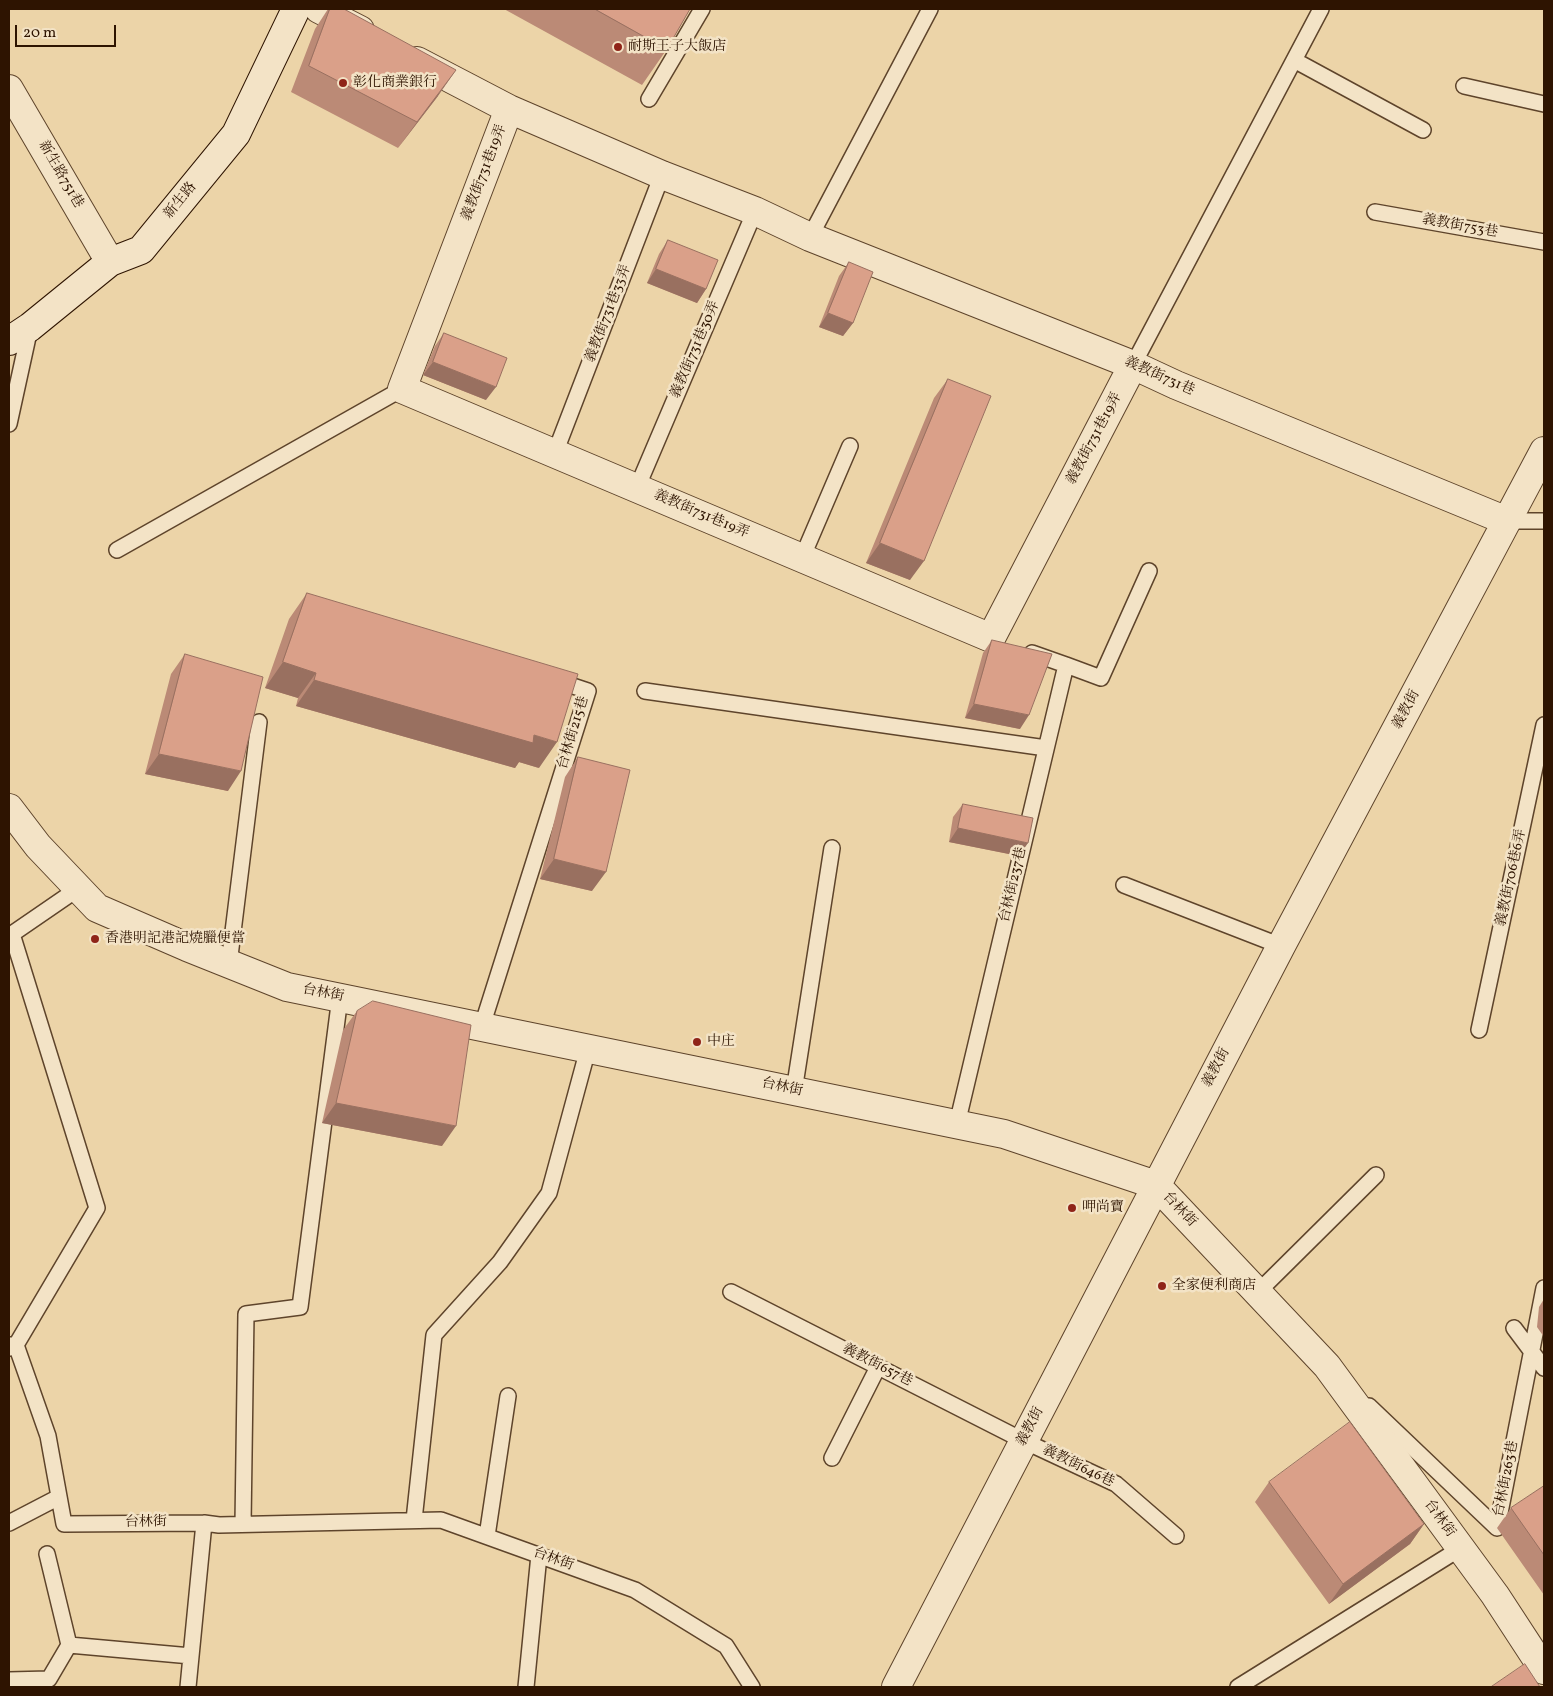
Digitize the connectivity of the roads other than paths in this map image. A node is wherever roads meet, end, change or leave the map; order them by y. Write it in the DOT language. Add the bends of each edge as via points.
graph roads {
  1 [pos="296,9"];
  2 [pos="319,9"];
  3 [pos="702,9"];
  4 [pos="930,9"];
  5 [pos="1321,9"];
  6 [pos="1294,60"];
  7 [pos="1464,86"];
  8 [pos="9,89"];
  9 [pos="650,99"];
  10 [pos="1544,104"];
  11 [pos="509,109"];
  12 [pos="1424,130"];
  13 [pos="662,175"];
  14 [pos="755,211"];
  15 [pos="1375,212"];
  16 [pos="810,237"];
  17 [pos="1544,242"];
  18 [pos="110,262"];
  19 [pos="19,334"];
  20 [pos="1133,365"];
  21 [pos="402,389"];
  22 [pos="9,424"];
  23 [pos="850,446"];
  24 [pos="1544,451"];
  25 [pos="555,454"];
  26 [pos="637,488"];
  27 [pos="1507,521"];
  28 [pos="1544,522"];
  29 [pos="117,550"];
  30 [pos="802,558"];
  31 [pos="1150,571"];
  32 [pos="1019,648"];
  33 [pos="1066,666"];
  34 [pos="542,675"];
  35 [pos="645,691"];
  36 [pos="259,722"];
  37 [pos="1544,726"];
  38 [pos="1542,742"];
  39 [pos="1046,748"];
  40 [pos="9,808"];
  41 [pos="832,848"];
  42 [pos="1124,886"];
  43 [pos="79,888"];
  44 [pos="1281,946"];
  45 [pos="229,964"];
  46 [pos="340,998"];
  47 [pos="482,1026"];
  48 [pos="1479,1030"];
  49 [pos="588,1048"];
  50 [pos="794,1091"];
  51 [pos="958,1124"];
  52 [pos="1376,1175"];
  53 [pos="1156,1185"];
  54 [pos="1544,1288"];
  55 [pos="730,1292"];
  56 [pos="1257,1293"];
  57 [pos="1514,1328"];
  58 [pos="11,1346"];
  59 [pos="1327,1366"];
  60 [pos="878,1367"];
  61 [pos="1544,1368"];
  62 [pos="508,1396"];
  63 [pos="1024,1440"];
  64 [pos="832,1458"];
  65 [pos="59,1497"];
  66 [pos="414,1520"];
  67 [pos="9,1523"];
  68 [pos="204,1523"];
  69 [pos="242,1524"];
  70 [pos="487,1536"];
  71 [pos="1176,1536"];
  72 [pos="1461,1548"];
  73 [pos="47,1554"];
  74 [pos="539,1555"];
  75 [pos="69,1645"];
  76 [pos="191,1656"];
  77 [pos="1541,1656"];
  78 [pos="9,1680"];
  79 [pos="188,1687"];
  80 [pos="526,1687"];
  81 [pos="752,1687"];
  82 [pos="896,1687"];
  83 [pos="1238,1687"];
  1 -- 18 [label="street, 新生路" via="236,134 141,250"];
  2 -- 11 [label="street, 義教街731巷"];
  3 -- 9 [label="lane"];
  4 -- 16 [label="lane"];
  5 -- 6 [label="lane"];
  6 -- 12 [label="lane"];
  6 -- 20 [label="lane"];
  7 -- 10 [label="lane"];
  8 -- 18 [label="street, 新生路751巷"];
  11 -- 13 [label="street, 義教街731巷"];
  11 -- 21 [label="street, 義教街731巷19弄"];
  13 -- 14 [label="street, 義教街731巷"];
  13 -- 25 [label="lane, 義教街731巷33弄"];
  14 -- 16 [label="street, 義教街731巷"];
  14 -- 26 [label="lane, 義教街731巷30弄"];
  15 -- 17 [label="lane, 義教街753巷"];
  16 -- 20 [label="street, 義教街731巷"];
  18 -- 19 [label="street, 新生路"];
  19 -- 22 [label="lane"];
  20 -- 27 [label="street, 義教街731巷"];
  20 -- 30 [label="street, 義教街731巷19弄" via="996,640"];
  21 -- 25 [label="street, 義教街731巷19弄"];
  21 -- 29 [label="lane"];
  23 -- 30 [label="lane"];
  24 -- 27 [label="street, 義教街"];
  25 -- 26 [label="street, 義教街731巷19弄"];
  26 -- 30 [label="street, 義教街731巷19弄"];
  27 -- 28 [label="lane"];
  27 -- 44 [label="street, 義教街"];
  31 -- 33 [label="lane" via="1101,678"];
  32 -- 33 [label="lane"];
  33 -- 39 [label="lane, 台林街237巷"];
  34 -- 47 [label="lane, 台林街215巷" via="588,691"];
  35 -- 39 [label="lane"];
  36 -- 45 [label="lane"];
  37 -- 38 [label="lane, 義教街706巷6弄"];
  38 -- 48 [label="lane, 義教街706巷6弄"];
  39 -- 51 [label="lane, 台林街237巷"];
  40 -- 43 [label="street, 台林街" via="38,846"];
  41 -- 50 [label="lane"];
  42 -- 44 [label="lane"];
  43 -- 45 [label="street, 台林街" via="97,908"];
  43 -- 58 [label="lane, 台林街" via="12,934 97,1208"];
  44 -- 53 [label="street, 義教街"];
  45 -- 46 [label="street, 台林街" via="287,987"];
  46 -- 47 [label="street, 台林街"];
  46 -- 69 [label="lane" via="300,1307 246,1314"];
  47 -- 49 [label="street, 台林街"];
  49 -- 50 [label="street, 台林街"];
  49 -- 66 [label="lane" via="549,1194 500,1262 434,1335"];
  50 -- 51 [label="street, 台林街"];
  51 -- 53 [label="street, 台林街" via="1004,1134"];
  52 -- 56 [label="lane"];
  53 -- 56 [label="street, 台林街"];
  53 -- 63 [label="street, 義教街"];
  54 -- 59 [label="lane, 台林街263巷" via="1497,1528"];
  55 -- 60 [label="lane, 義教街657巷"];
  56 -- 59 [label="street, 台林街"];
  57 -- 61 [label="lane"];
  58 -- 65 [label="lane, 台林街" via="48,1436"];
  59 -- 72 [label="street, 台林街"];
  60 -- 63 [label="lane, 義教街657巷"];
  60 -- 64 [label="lane"];
  62 -- 70 [label="lane"];
  63 -- 71 [label="lane, 義教街646巷" via="1116,1484"];
  63 -- 82 [label="street, 義教街"];
  65 -- 67 [label="lane"];
  65 -- 68 [label="lane, 台林街" via="64,1524"];
  66 -- 69 [label="lane, 台林街"];
  66 -- 70 [label="lane, 台林街" via="441,1520"];
  68 -- 69 [label="lane, 台林街"];
  68 -- 76 [label="lane"];
  70 -- 74 [label="lane, 台林街"];
  72 -- 77 [label="street, 台林街"];
  72 -- 83 [label="lane"];
  73 -- 75 [label="lane"];
  74 -- 80 [label="lane"];
  74 -- 81 [label="lane, 台林街" via="635,1590 726,1646"];
  75 -- 76 [label="lane"];
  75 -- 78 [label="lane" via="49,1679"];
  76 -- 79 [label="lane"];
}
